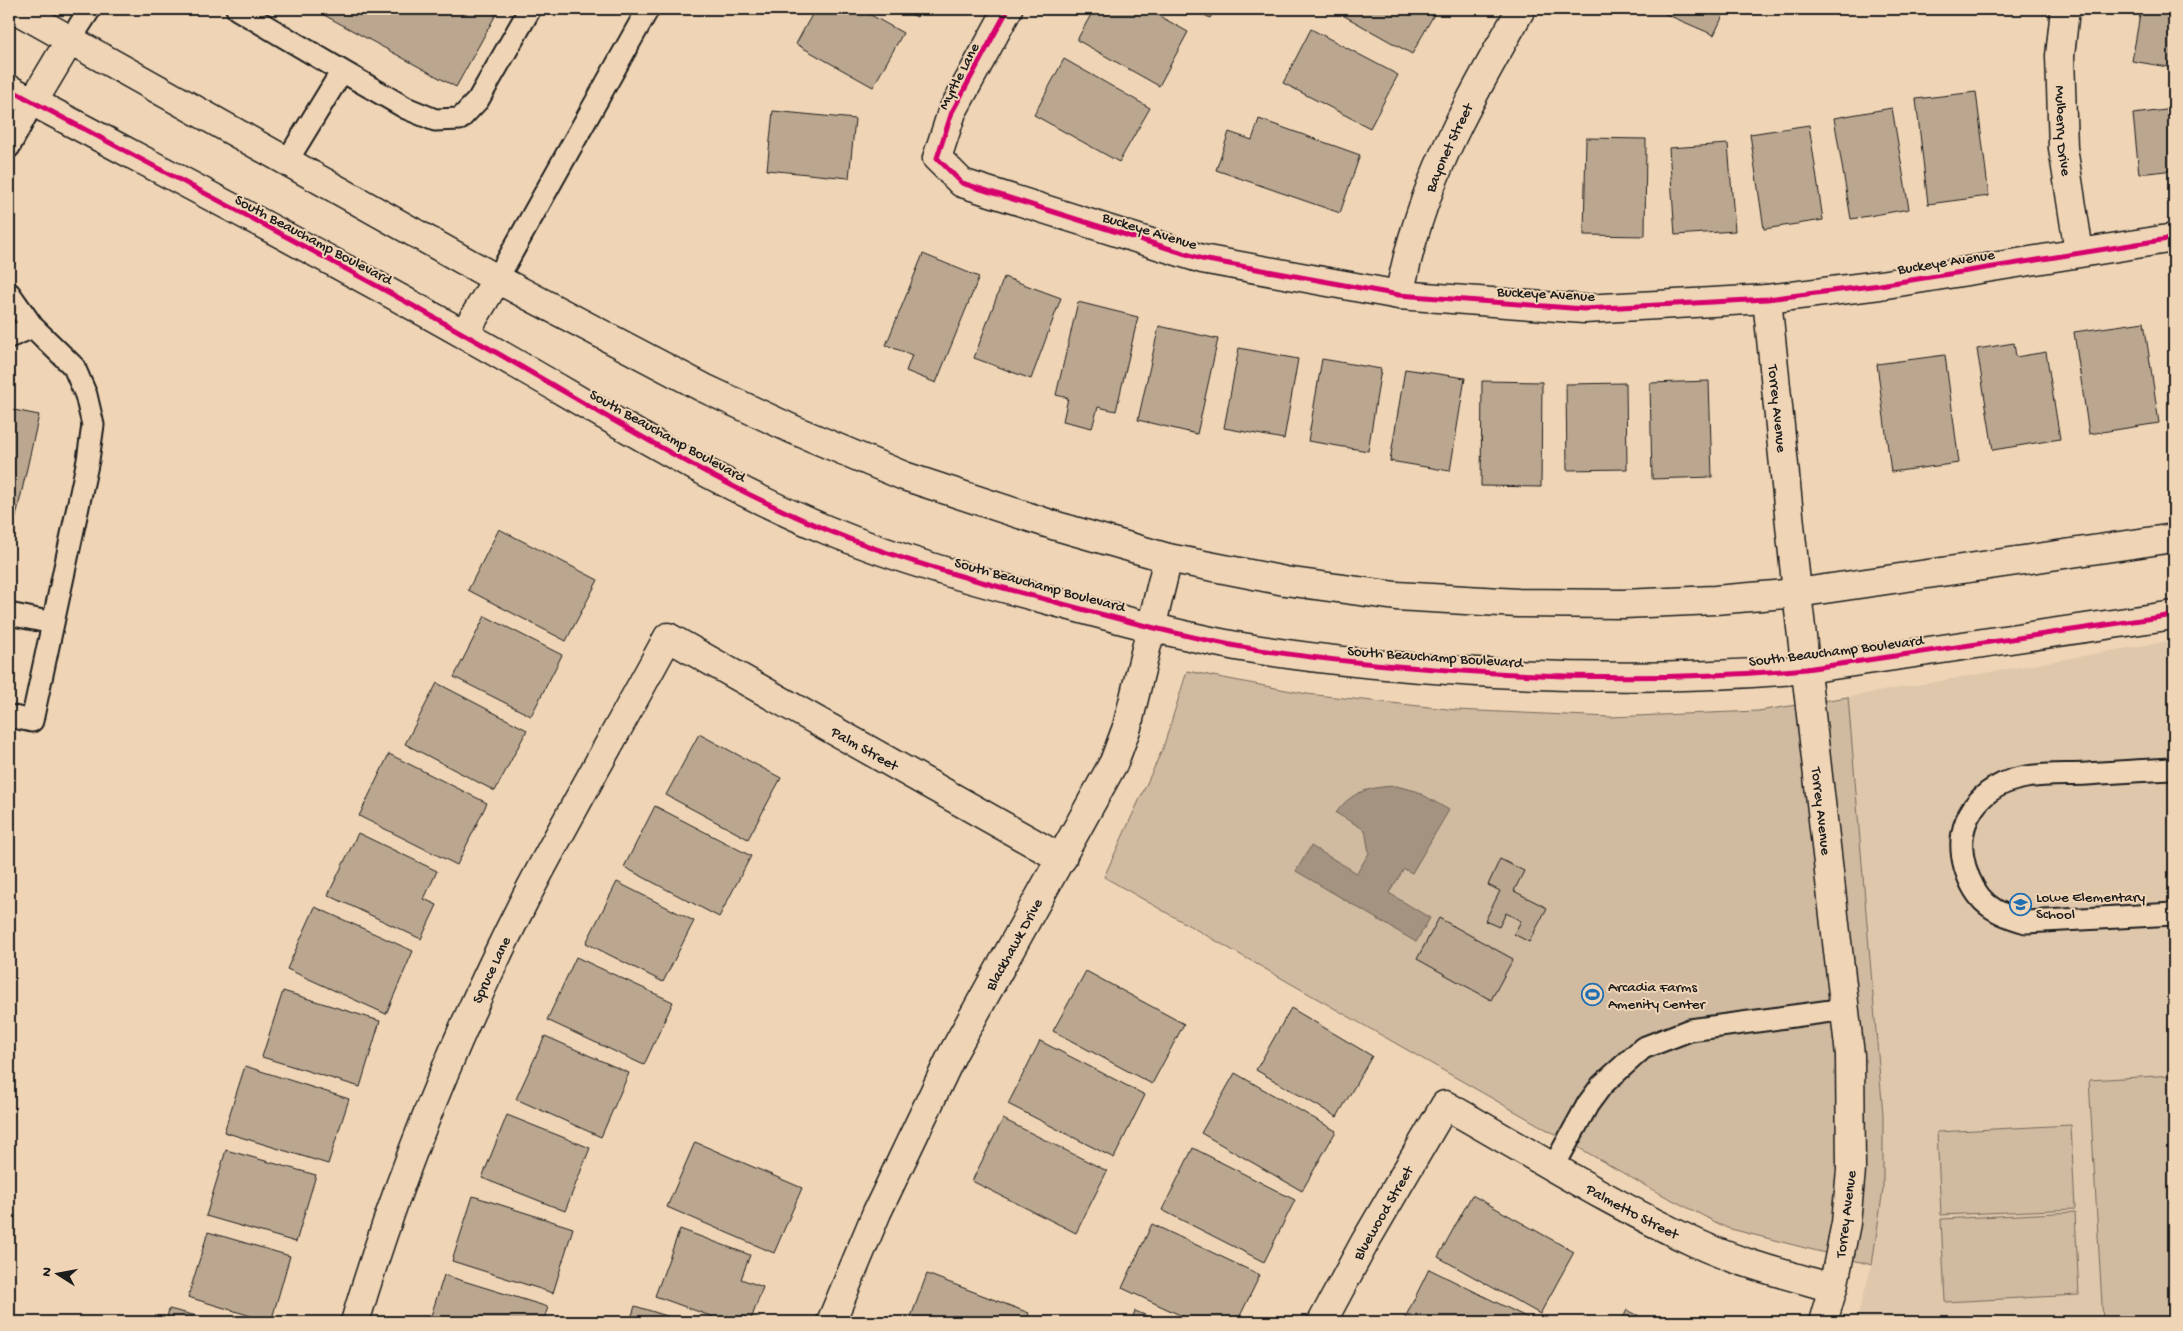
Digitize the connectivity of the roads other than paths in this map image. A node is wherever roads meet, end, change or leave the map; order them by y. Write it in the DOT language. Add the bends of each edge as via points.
graph roads {
  1 [pos="15,9"];
  2 [pos="90,9"];
  3 [pos="238,9"];
  4 [pos="530,9"];
  5 [pos="648,9"];
  6 [pos="1008,9"];
  7 [pos="1521,9"];
  8 [pos="2065,9"];
  9 [pos="70,40"];
  10 [pos="342,71"];
  11 [pos="9,89"];
  12 [pos="33,102"];
  13 [pos="9,147"];
  14 [pos="937,158"];
  15 [pos="287,161"];
  16 [pos="2174,238"];
  17 [pos="2079,252"];
  18 [pos="497,279"];
  19 [pos="9,293"];
  20 [pos="1399,295"];
  21 [pos="1767,298"];
  22 [pos="33,327"];
  23 [pos="464,334"];
  24 [pos="9,337"];
  25 [pos="2174,538"];
  26 [pos="1168,558"];
  27 [pos="1797,593"];
  28 [pos="9,614"];
  29 [pos="2174,615"];
  30 [pos="53,623"];
  31 [pos="1153,628"];
  32 [pos="668,637"];
  33 [pos="1806,669"];
  34 [pos="9,716"];
  35 [pos="2174,769"];
  36 [pos="1062,859"];
  37 [pos="2174,914"];
  38 [pos="1846,1009"];
  39 [pos="1445,1105"];
  40 [pos="1554,1166"];
  41 [pos="1833,1288"];
  42 [pos="355,1322"];
  43 [pos="831,1322"];
  44 [pos="1322,1322"];
  45 [pos="1823,1322"];
  1 -- 9 [label="street"];
  2 -- 9 [label="lane"];
  3 -- 10 [label="lane"];
  4 -- 10 [label="lane" via="478,100 460,119 434,120 406,108"];
  5 -- 18 [label="lane"];
  6 -- 14 [label="street, Myrtle Lane" via="952,112"];
  7 -- 20 [label="street, Bayonet Street" via="1484,74 1441,162 1415,231"];
  8 -- 17 [label="street, Mulberry Drive" via="2060,56 2063,148"];
  9 -- 12 [label="street"];
  9 -- 15 [label="street"];
  10 -- 15 [label="lane"];
  11 -- 12 [label="street, South Beauchamp Boulevard"];
  12 -- 13 [label="lane"];
  12 -- 23 [label="street, South Beauchamp Boulevard"];
  14 -- 20 [label="street, Buckeye Avenue" via="962,183 1202,259"];
  15 -- 18 [label="street"];
  16 -- 17 [label="street, Buckeye Avenue"];
  17 -- 21 [label="street, Buckeye Avenue" via="1880,285"];
  18 -- 23 [label="street"];
  18 -- 26 [label="street" via="704,388 852,454 957,495"];
  19 -- 22 [label="lane"];
  20 -- 21 [label="street, Buckeye Avenue" via="1584,309"];
  21 -- 27 [label="street, Torrey Avenue"];
  22 -- 24 [label="lane"];
  22 -- 30 [label="lane" via="74,367 86,395 93,425"];
  23 -- 31 [label="street, South Beauchamp Boulevard" via="726,482 830,531 940,570"];
  25 -- 27 [label="street"];
  26 -- 27 [label="street" via="1304,584 1449,600 1623,604"];
  26 -- 31 [label="street, Blackhawk Drive"];
  27 -- 33 [label="street, Torrey Avenue"];
  28 -- 30 [label="lane"];
  29 -- 33 [label="street, South Beauchamp Boulevard"];
  30 -- 34 [label="lane" via="32,721"];
  31 -- 33 [label="street, South Beauchamp Boulevard" via="1236,646 1422,669 1587,678 1750,674"];
  31 -- 36 [label="street, Blackhawk Drive" via="1127,728 1114,762"];
  32 -- 36 [label="street, Palm Street"];
  32 -- 42 [label="street, Spruce Lane" via="526,897 468,1020 403,1182"];
  33 -- 38 [label="street, Torrey Avenue"];
  35 -- 37 [label="lane" via="2024,777 1995,788 1972,806 1963,828 1962,857 1970,885 1987,906 2026,922"];
  36 -- 43 [label="street, Blackhawk Drive" via="940,1079 877,1212"];
  38 -- 40 [label="lane" via="1690,1030 1644,1048 1621,1066 1588,1104"];
  38 -- 41 [label="street, Torrey Avenue" via="1850,1055 1851,1170 1845,1230"];
  39 -- 40 [label="street, Palmetto Street"];
  39 -- 44 [label="street, Bluewood Street"];
  40 -- 41 [label="street, Palmetto Street" via="1696,1244 1737,1260"];
  41 -- 45 [label="street, Torrey Avenue"];
}
